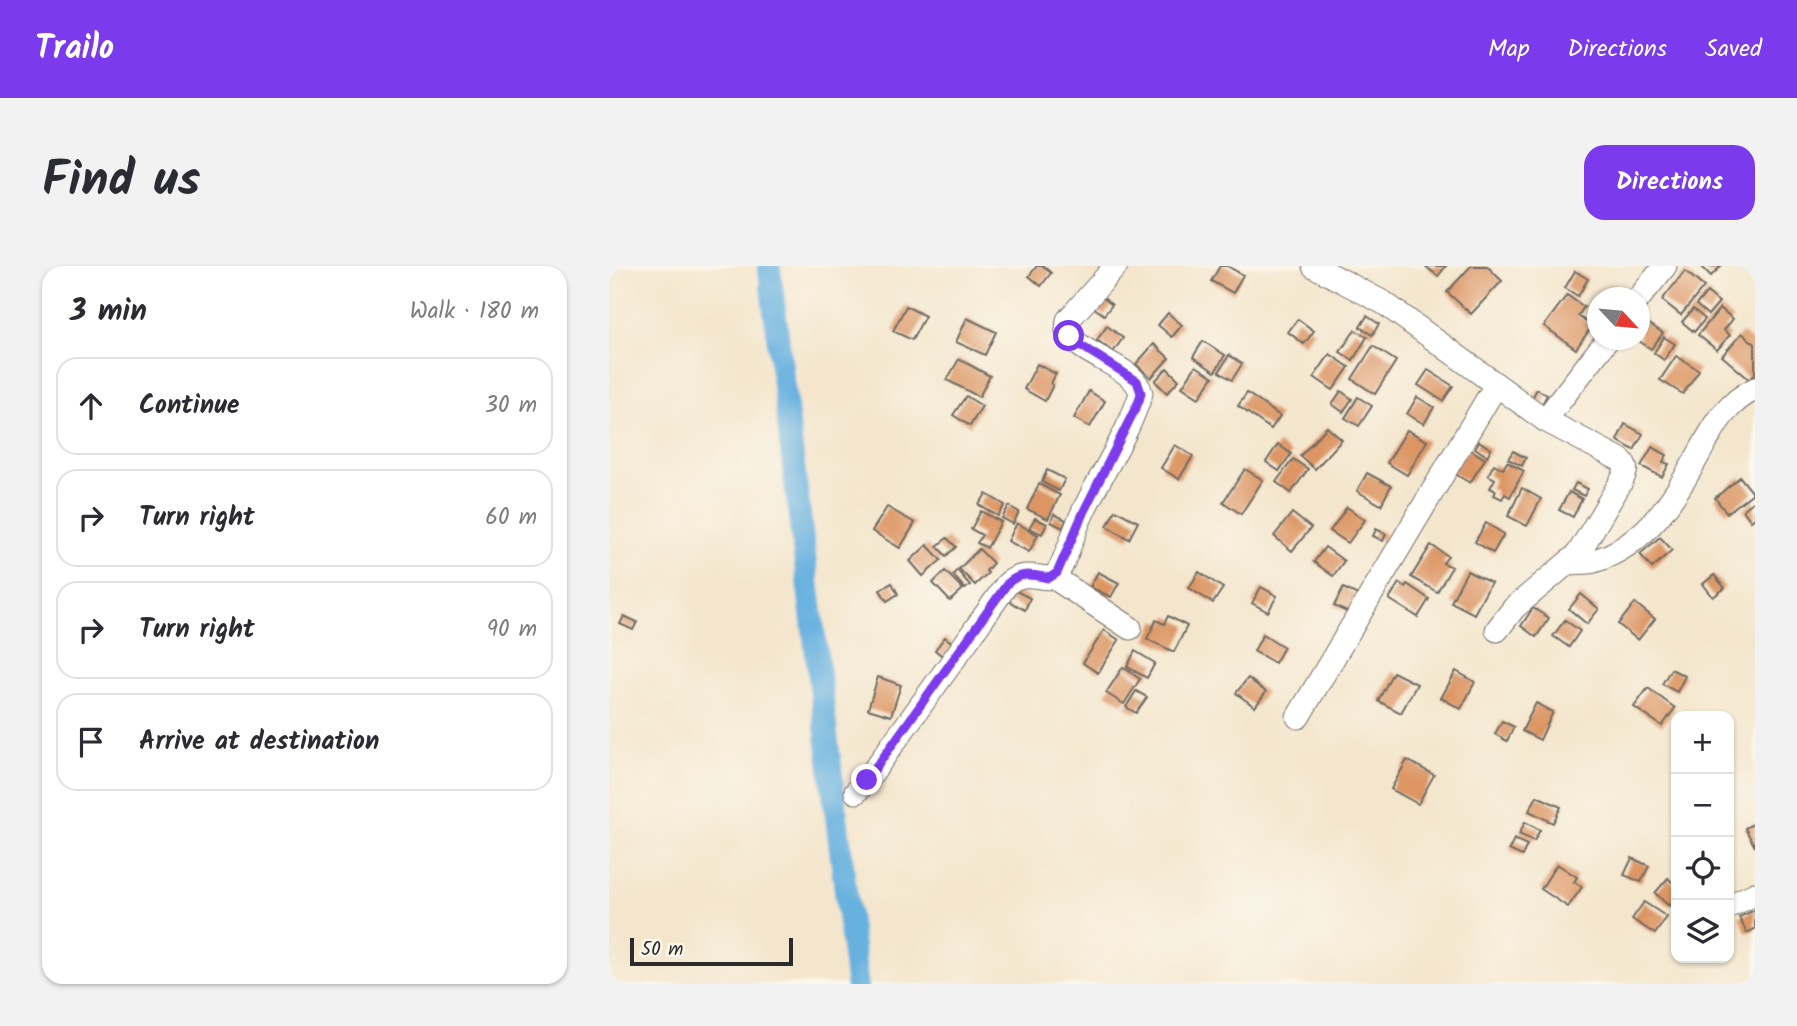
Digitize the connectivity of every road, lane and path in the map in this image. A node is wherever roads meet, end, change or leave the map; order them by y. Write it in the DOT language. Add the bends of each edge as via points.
graph roads {
  1 [pos="1116,266"];
  2 [pos="1314,266"];
  3 [pos="1664,266"];
  4 [pos="1648,287"];
  5 [pos="1599,350"];
  6 [pos="1496,385"];
  7 [pos="1755,389"];
  8 [pos="1545,420"];
  9 [pos="1568,563"];
  10 [pos="1053,577"];
  11 [pos="1131,628"];
  12 [pos="1497,630"];
  13 [pos="1298,717"];
  14 [pos="856,792"];
  15 [pos="1755,894"];
  16 [pos="1734,904"];
  1 -- 10 [label="street" via="1068,320 1067,331 1075,342 1137,381 1141,393"];
  2 -- 6 [label="street" via="1384,303"];
  3 -- 4 [label="street"];
  5 -- 8 [label="street"];
  6 -- 8 [label="street"];
  6 -- 13 [label="street"];
  7 -- 9 [label="street" via="1741,396 1717,422 1657,519 1625,548 1593,561"];
  8 -- 9 [label="street" via="1619,459 1627,469 1584,545"];
  9 -- 12 [label="street" via="1514,608"];
  10 -- 11 [label="street"];
  10 -- 14 [label="street" via="1022,575 1007,584"];
  15 -- 16 [label="street"];
}
